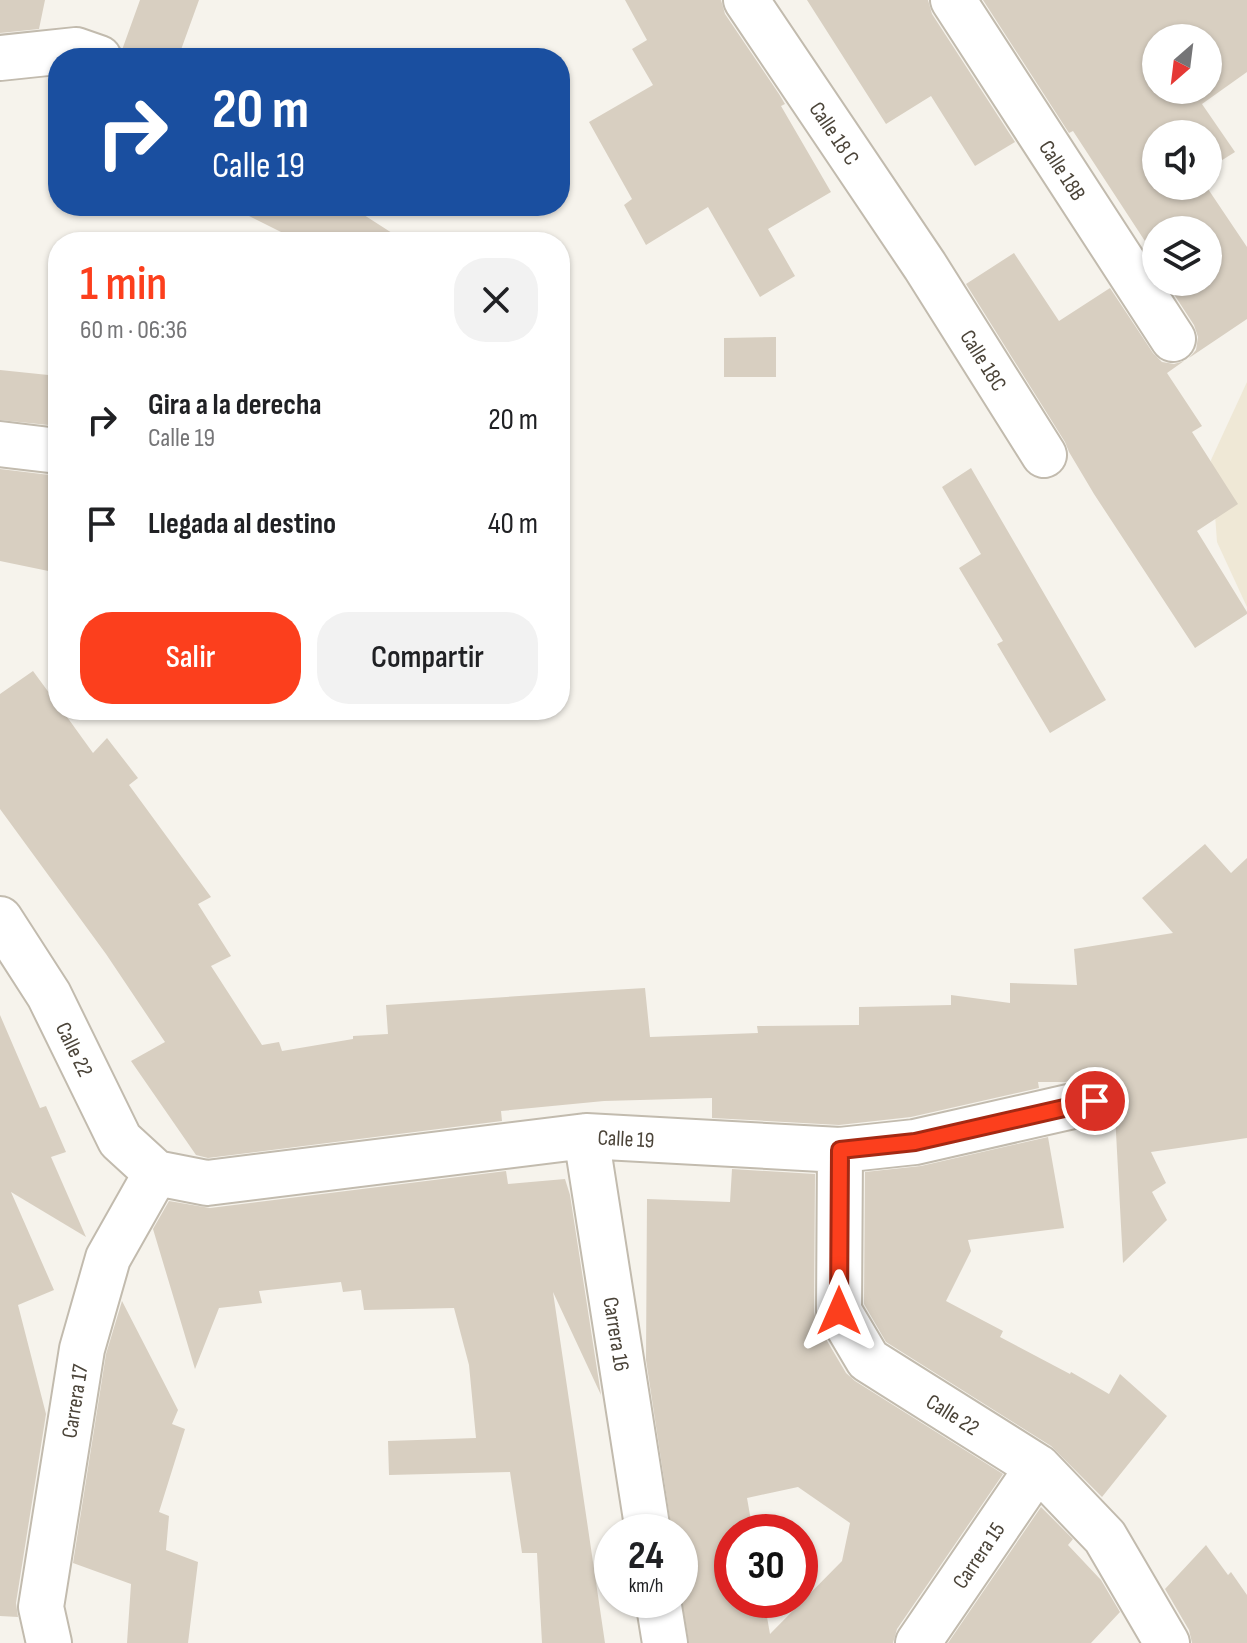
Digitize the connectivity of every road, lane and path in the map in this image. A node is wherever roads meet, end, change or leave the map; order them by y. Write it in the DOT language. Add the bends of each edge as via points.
graph roads {
  1 [pos="746,0"];
  2 [pos="953,0"];
  3 [pos="48,53"];
  4 [pos="0,58"];
  5 [pos="925,266"];
  6 [pos="1173,339"];
  7 [pos="0,444"];
  8 [pos="48,450"];
  9 [pos="1044,455"];
  10 [pos="0,919"];
  11 [pos="1095,1101"];
  12 [pos="586,1136"];
  13 [pos="840,1150"];
  14 [pos="156,1173"];
  15 [pos="1038,1467"];
  16 [pos="645,1514"];
  17 [pos="661,1618"];
  18 [pos="49,1643"];
  19 [pos="665,1643"];
  20 [pos="918,1643"];
  21 [pos="1167,1643"];
  1 -- 5 [label="street, Calle 18 C"];
  2 -- 6 [label="street, Calle 18B"];
  3 -- 4 [label="street"];
  5 -- 9 [label="street, Calle 18C"];
  7 -- 8 [label="street"];
  10 -- 14 [label="street, Calle 22" via="49,995 120,1140"];
  11 -- 13 [label="street, Calle 19" via="915,1142"];
  12 -- 13 [label="street, Calle 19"];
  12 -- 14 [label="street, Calle 19" via="207,1183"];
  12 -- 16 [label="street, Carrera 16"];
  13 -- 15 [label="street, Calle 22" via="839,1311 868,1360"];
  14 -- 18 [label="street, Carrera 17" via="108,1258 82,1349 41,1607"];
  15 -- 20 [label="street, Carrera 15"];
  15 -- 21 [label="street, Calle 22" via="1105,1537"];
  17 -- 19 [label="street"];
}
